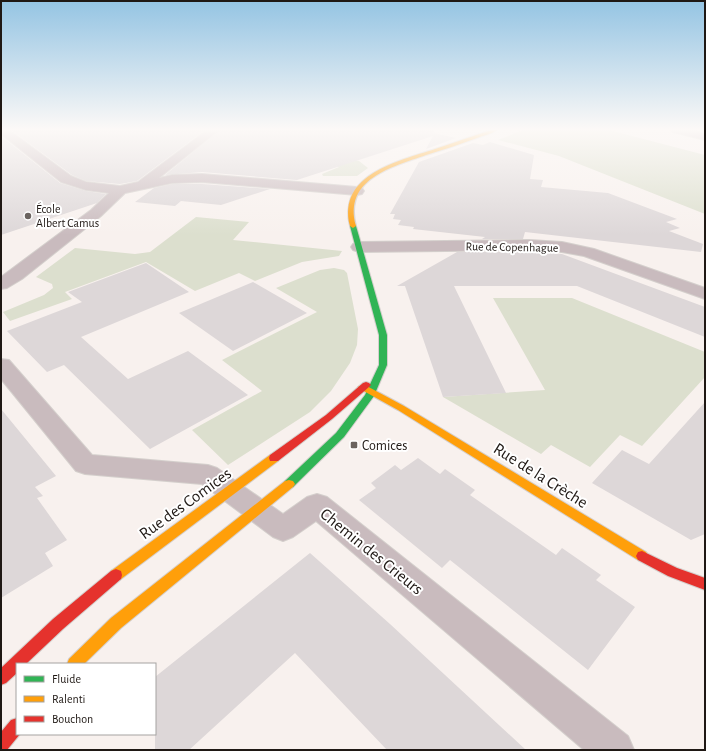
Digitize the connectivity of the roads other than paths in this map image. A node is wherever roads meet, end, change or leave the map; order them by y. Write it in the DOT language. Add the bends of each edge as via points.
graph roads {
  1 [pos="47,165"];
  2 [pos="167,165"];
  3 [pos="399,165"];
  4 [pos="141,185"];
  5 [pos="120,190"];
  6 [pos="357,191"];
  7 [pos="359,247"];
  8 [pos="1,284"];
  9 [pos="705,294"];
  10 [pos="1,365"];
  11 [pos="368,389"];
  12 [pos="230,491"];
  13 [pos="257,510"];
  14 [pos="705,584"];
  15 [pos="75,663"];
  16 [pos="1,678"];
  17 [pos="16,727"];
  18 [pos="1,744"];
  19 [pos="614,750"];
  1 -- 5 [label="street" via="75,184"];
  2 -- 4 [label="street"];
  3 -- 6 [label="street, Rue des Comices" via="370,178"];
  4 -- 5 [label="street"];
  4 -- 6 [label="street" via="172,179 202,178"];
  5 -- 8 [label="street" via="96,213"];
  6 -- 7 [label="street, Rue des Comices" via="350,210"];
  7 -- 9 [label="street, Rue de Copenhague" via="562,247 588,252"];
  7 -- 11 [label="street, Rue des Comices" via="382,335 383,352"];
  10 -- 12 [label="street, Chemin des Crieurs" via="84,464 208,475"];
  11 -- 12 [label="street, Rue des Comices"];
  11 -- 13 [label="street, Rue des Comices" via="340,435 294,480"];
  11 -- 14 [label="street, Rue de la Crèche" via="663,569"];
  12 -- 13 [label="street, Chemin des Crieurs"];
  12 -- 16 [label="street, Rue des Comices" via="89,595 36,642"];
  13 -- 15 [label="street, Rue des Comices" via="116,623"];
  13 -- 19 [label="street, Chemin des Crieurs" via="283,529 317,505"];
  17 -- 18 [label="street"];
}
